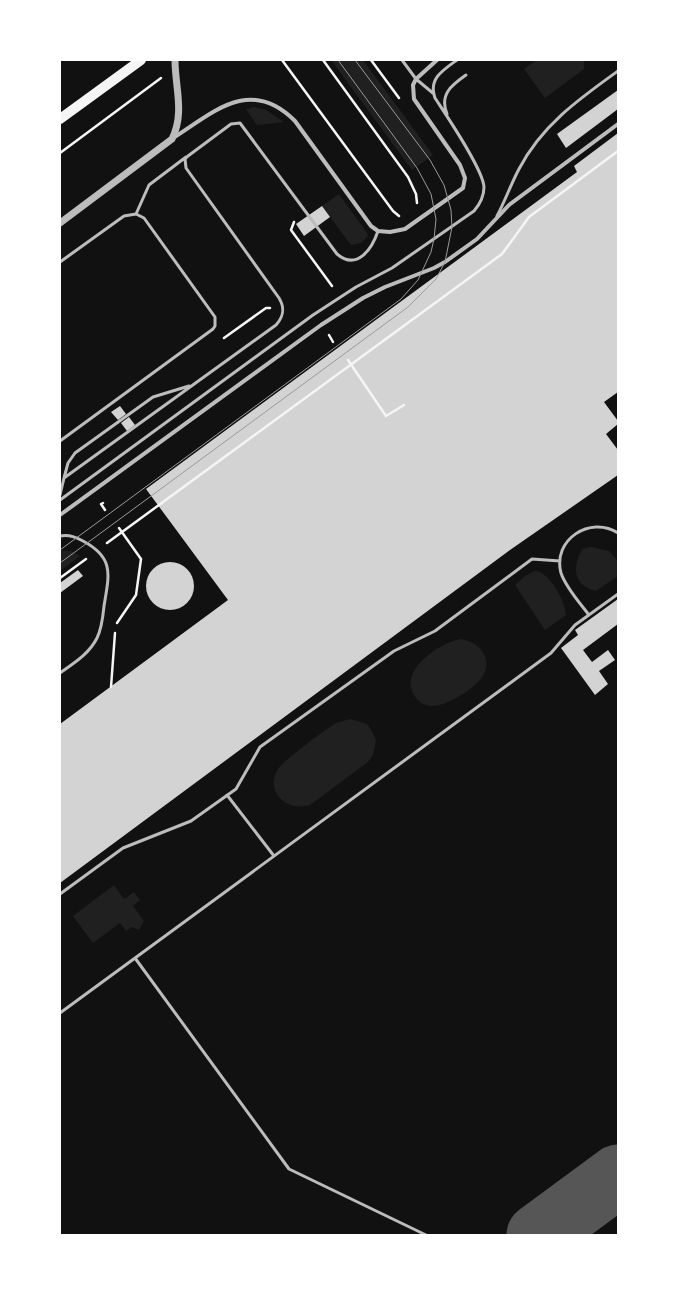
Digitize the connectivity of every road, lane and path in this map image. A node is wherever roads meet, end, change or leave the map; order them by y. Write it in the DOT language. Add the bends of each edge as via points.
graph roads {
  1 [pos="141,60"];
  2 [pos="175,60"];
  3 [pos="282,60"];
  4 [pos="323,60"];
  5 [pos="371,60"];
  6 [pos="402,60"];
  7 [pos="437,60"];
  8 [pos="457,60"];
  9 [pos="175,68"];
  10 [pos="618,71"];
  11 [pos="466,75"];
  12 [pos="416,79"];
  13 [pos="434,94"];
  14 [pos="403,103"];
  15 [pos="60,120"];
  16 [pos="450,121"];
  17 [pos="618,124"];
  18 [pos="172,139"];
  19 [pos="618,151"];
  20 [pos="60,153"];
  21 [pos="188,156"];
  22 [pos="421,200"];
  23 [pos="416,203"];
  24 [pos="410,208"];
  25 [pos="393,211"];
  26 [pos="404,212"];
  27 [pos="136,214"];
  28 [pos="291,217"];
  29 [pos="401,218"];
  30 [pos="496,218"];
  31 [pos="60,223"];
  32 [pos="378,231"];
  33 [pos="60,262"];
  34 [pos="332,286"];
  35 [pos="272,308"];
  36 [pos="218,343"];
  37 [pos="348,360"];
  38 [pos="351,365"];
  39 [pos="193,384"];
  40 [pos="404,405"];
  41 [pos="60,441"];
  42 [pos="64,478"];
  43 [pos="60,495"];
  44 [pos="60,500"];
  45 [pos="60,515"];
  46 [pos="118,528"];
  47 [pos="122,532"];
  48 [pos="618,532"];
  49 [pos="60,536"];
  50 [pos="98,550"];
  51 [pos="560,561"];
  52 [pos="60,578"];
  53 [pos="618,594"];
  54 [pos="589,615"];
  55 [pos="60,674"];
  56 [pos="111,687"];
  57 [pos="227,795"];
  58 [pos="274,856"];
  59 [pos="60,894"];
  60 [pos="135,958"];
  61 [pos="60,1013"];
  62 [pos="426,1235"];
  1 -- 15 [label="main road"];
  2 -- 9 [label="street"];
  3 -- 25 [label="path"];
  4 -- 23 [label="path" via="408,177 416,194"];
  5 -- 14 [label="path"];
  6 -- 12 [label="lane"];
  7 -- 12 [label="street"];
  8 -- 13 [label="lane" via="435,80"];
  9 -- 18 [label="street" via="180,116"];
  9 -- 20 [label="path"];
  10 -- 30 [label="lane" via="550,124 519,168"];
  11 -- 16 [label="lane" via="452,85 444,96 445,109"];
  12 -- 13 [label="lane"];
  12 -- 32 [label="street" via="413,85 414,99 460,165 465,183 458,193 405,229"];
  13 -- 16 [label="lane"];
  16 -- 44 [label="lane" via="483,182 482,200 474,211 398,264 313,315"];
  17 -- 30 [label="street" via="509,205"];
  18 -- 31 [label="street"];
  18 -- 32 [label="street" via="218,109 234,102 258,100 272,104 295,121 371,226"];
  19 -- 38 [label="path" via="529,217 502,254"];
  21 -- 27 [label="lane" via="149,185"];
  21 -- 32 [label="lane" via="231,124 240,123 343,259 356,260 364,256 375,241"];
  21 -- 39 [label="lane" via="185,159 186,168 279,298 284,310 276,325"];
  22 -- 23 [label="path"];
  23 -- 24 [label="path"];
  26 -- 29 [label="path"];
  27 -- 33 [label="lane" via="124,216"];
  27 -- 41 [label="lane" via="144,218 215,317 215,326"];
  28 -- 34 [label="path" via="295,223 291,230"];
  30 -- 45 [label="street" via="477,239 445,262 385,287 321,325"];
  35 -- 36 [label="path" via="266,308"];
  37 -- 38 [label="path"];
  38 -- 40 [label="path" via="386,416"];
  38 -- 47 [label="path"];
  39 -- 42 [label="lane"];
  39 -- 42 [label="lane" via="153,397 126,416 70,458"];
  42 -- 43 [label="lane"];
  46 -- 47 [label="path"];
  47 -- 50 [label="path"];
  47 -- 56 [label="path" via="141,559 136,595 115,627"];
  48 -- 51 [label="lane" via="605,526 592,526 580,530 566,543"];
  49 -- 50 [label="lane" via="77,538"];
  50 -- 52 [label="path"];
  50 -- 55 [label="lane" via="109,568 98,637 84,656"];
  51 -- 54 [label="lane" via="567,585"];
  51 -- 57 [label="lane" via="532,559 435,630 394,651 260,748 236,789"];
  53 -- 54 [label="lane"];
  54 -- 58 [label="lane" via="575,626 551,653"];
  57 -- 58 [label="lane"];
  57 -- 59 [label="lane" via="192,821 123,848"];
  58 -- 60 [label="lane"];
  60 -- 61 [label="lane"];
  60 -- 62 [label="lane" via="289,1169"];
}
